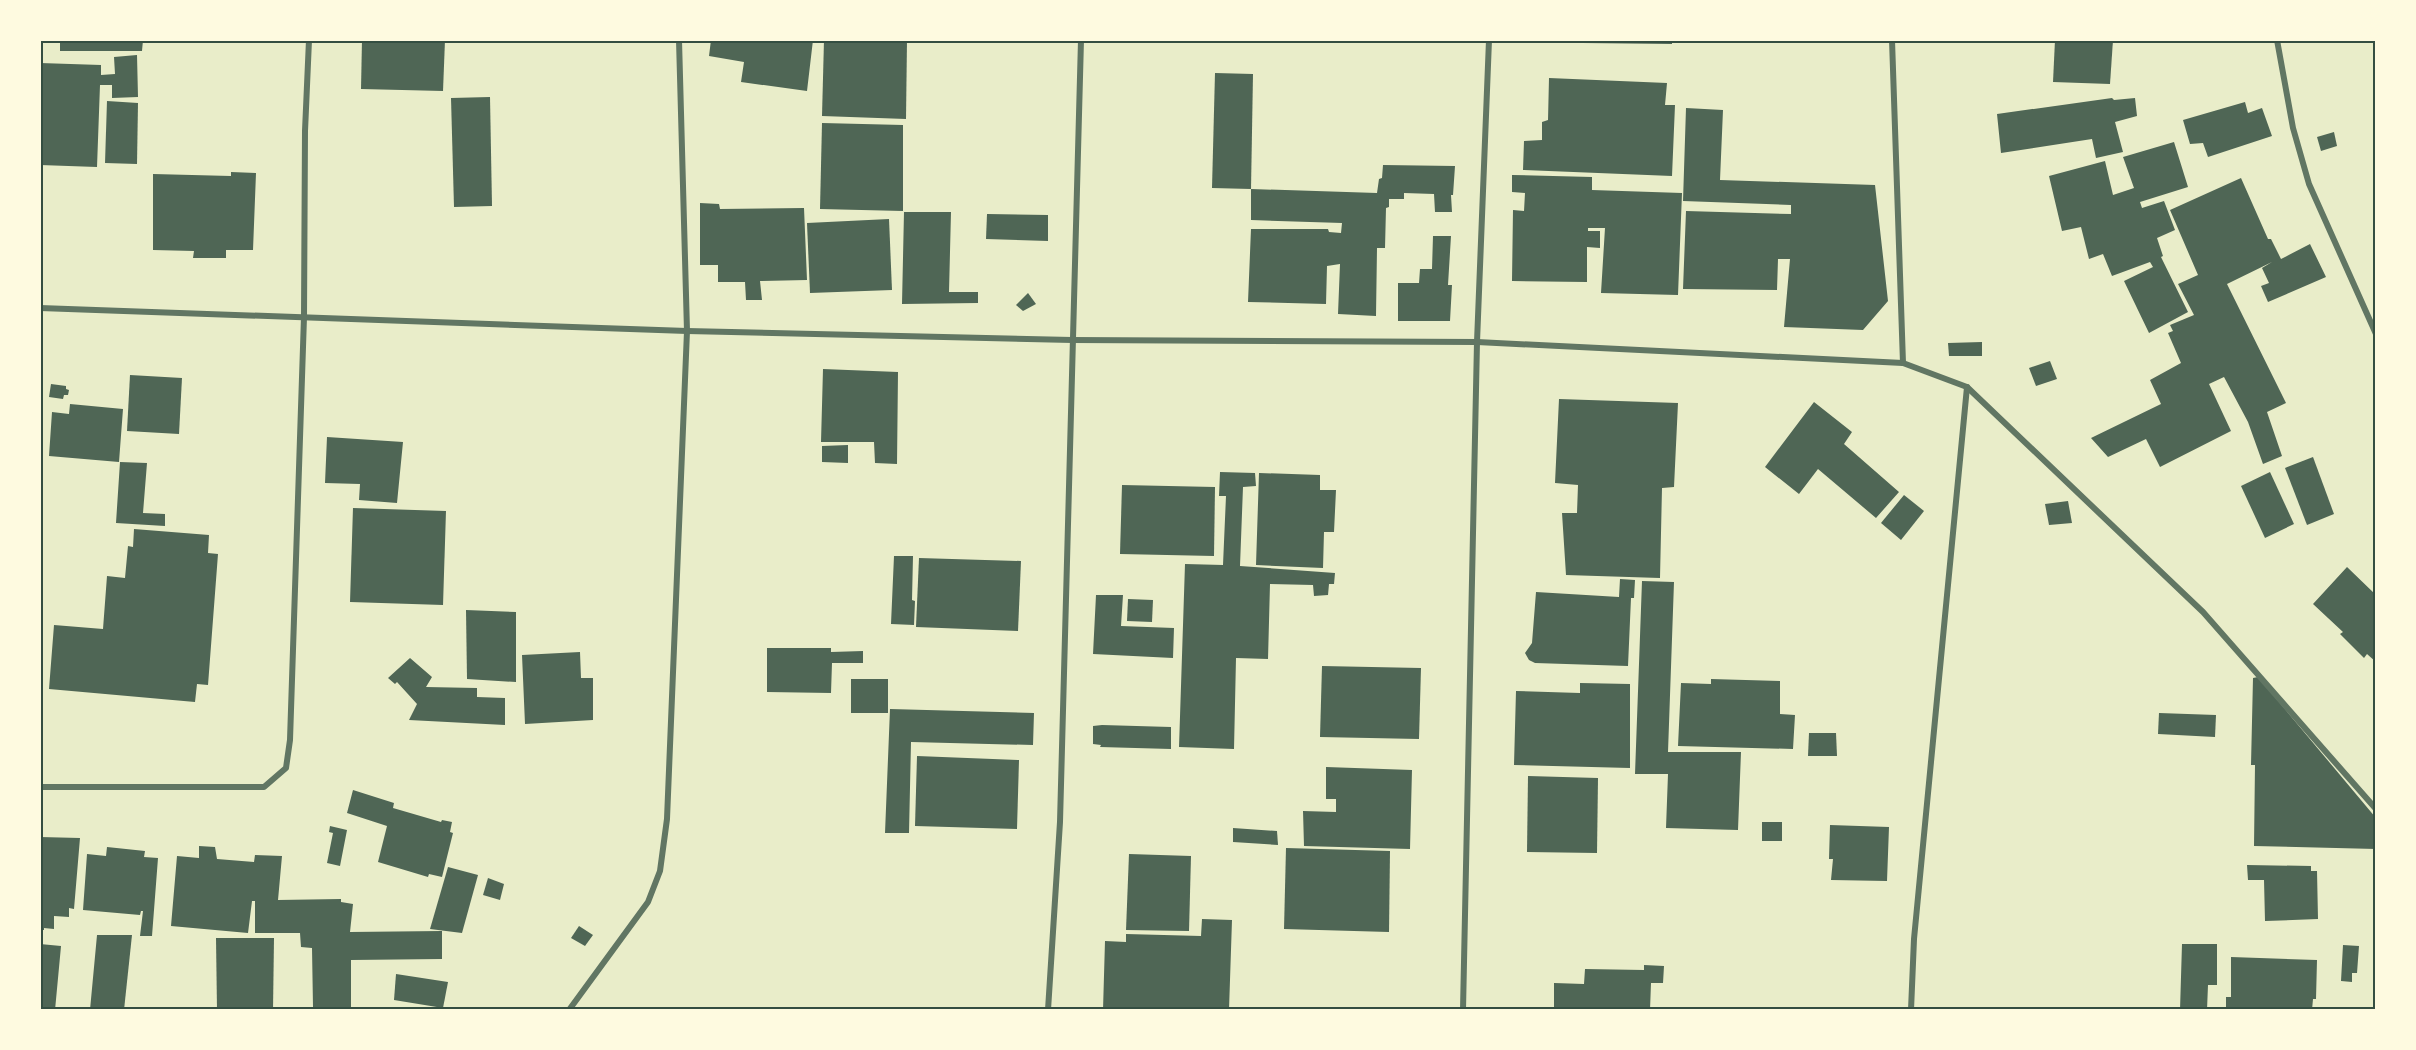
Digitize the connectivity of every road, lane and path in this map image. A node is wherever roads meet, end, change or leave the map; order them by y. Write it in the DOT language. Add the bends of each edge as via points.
graph roads {
  1 [pos="309,40"];
  2 [pos="679,40"];
  3 [pos="1081,40"];
  4 [pos="1489,40"];
  5 [pos="1892,40"];
  6 [pos="2277,40"];
  7 [pos="40,308"];
  8 [pos="304,317"];
  9 [pos="687,331"];
  10 [pos="2376,334"];
  11 [pos="1072,340"];
  12 [pos="1478,342"];
  13 [pos="1903,363"];
  14 [pos="1967,387"];
  15 [pos="40,787"];
  16 [pos="2376,809"];
  17 [pos="569,1010"];
  18 [pos="1048,1010"];
  19 [pos="1463,1010"];
  20 [pos="1911,1010"];
  1 -- 8 [label="street" via="304,131"];
  2 -- 9 [label="street"];
  3 -- 11 [label="street"];
  4 -- 12 [label="street"];
  5 -- 13 [label="street"];
  6 -- 10 [label="street" via="2293,128 2309,184"];
  7 -- 8 [label="street"];
  8 -- 9 [label="street"];
  8 -- 15 [label="street" via="286,768 264,788"];
  9 -- 11 [label="street"];
  9 -- 17 [label="street" via="667,819 660,871 648,902"];
  11 -- 12 [label="street"];
  11 -- 18 [label="street" via="1060,822"];
  12 -- 13 [label="street"];
  12 -- 19 [label="street"];
  13 -- 14 [label="street"];
  14 -- 16 [label="street" via="2203,612"];
  14 -- 20 [label="street" via="1915,927"];
}
